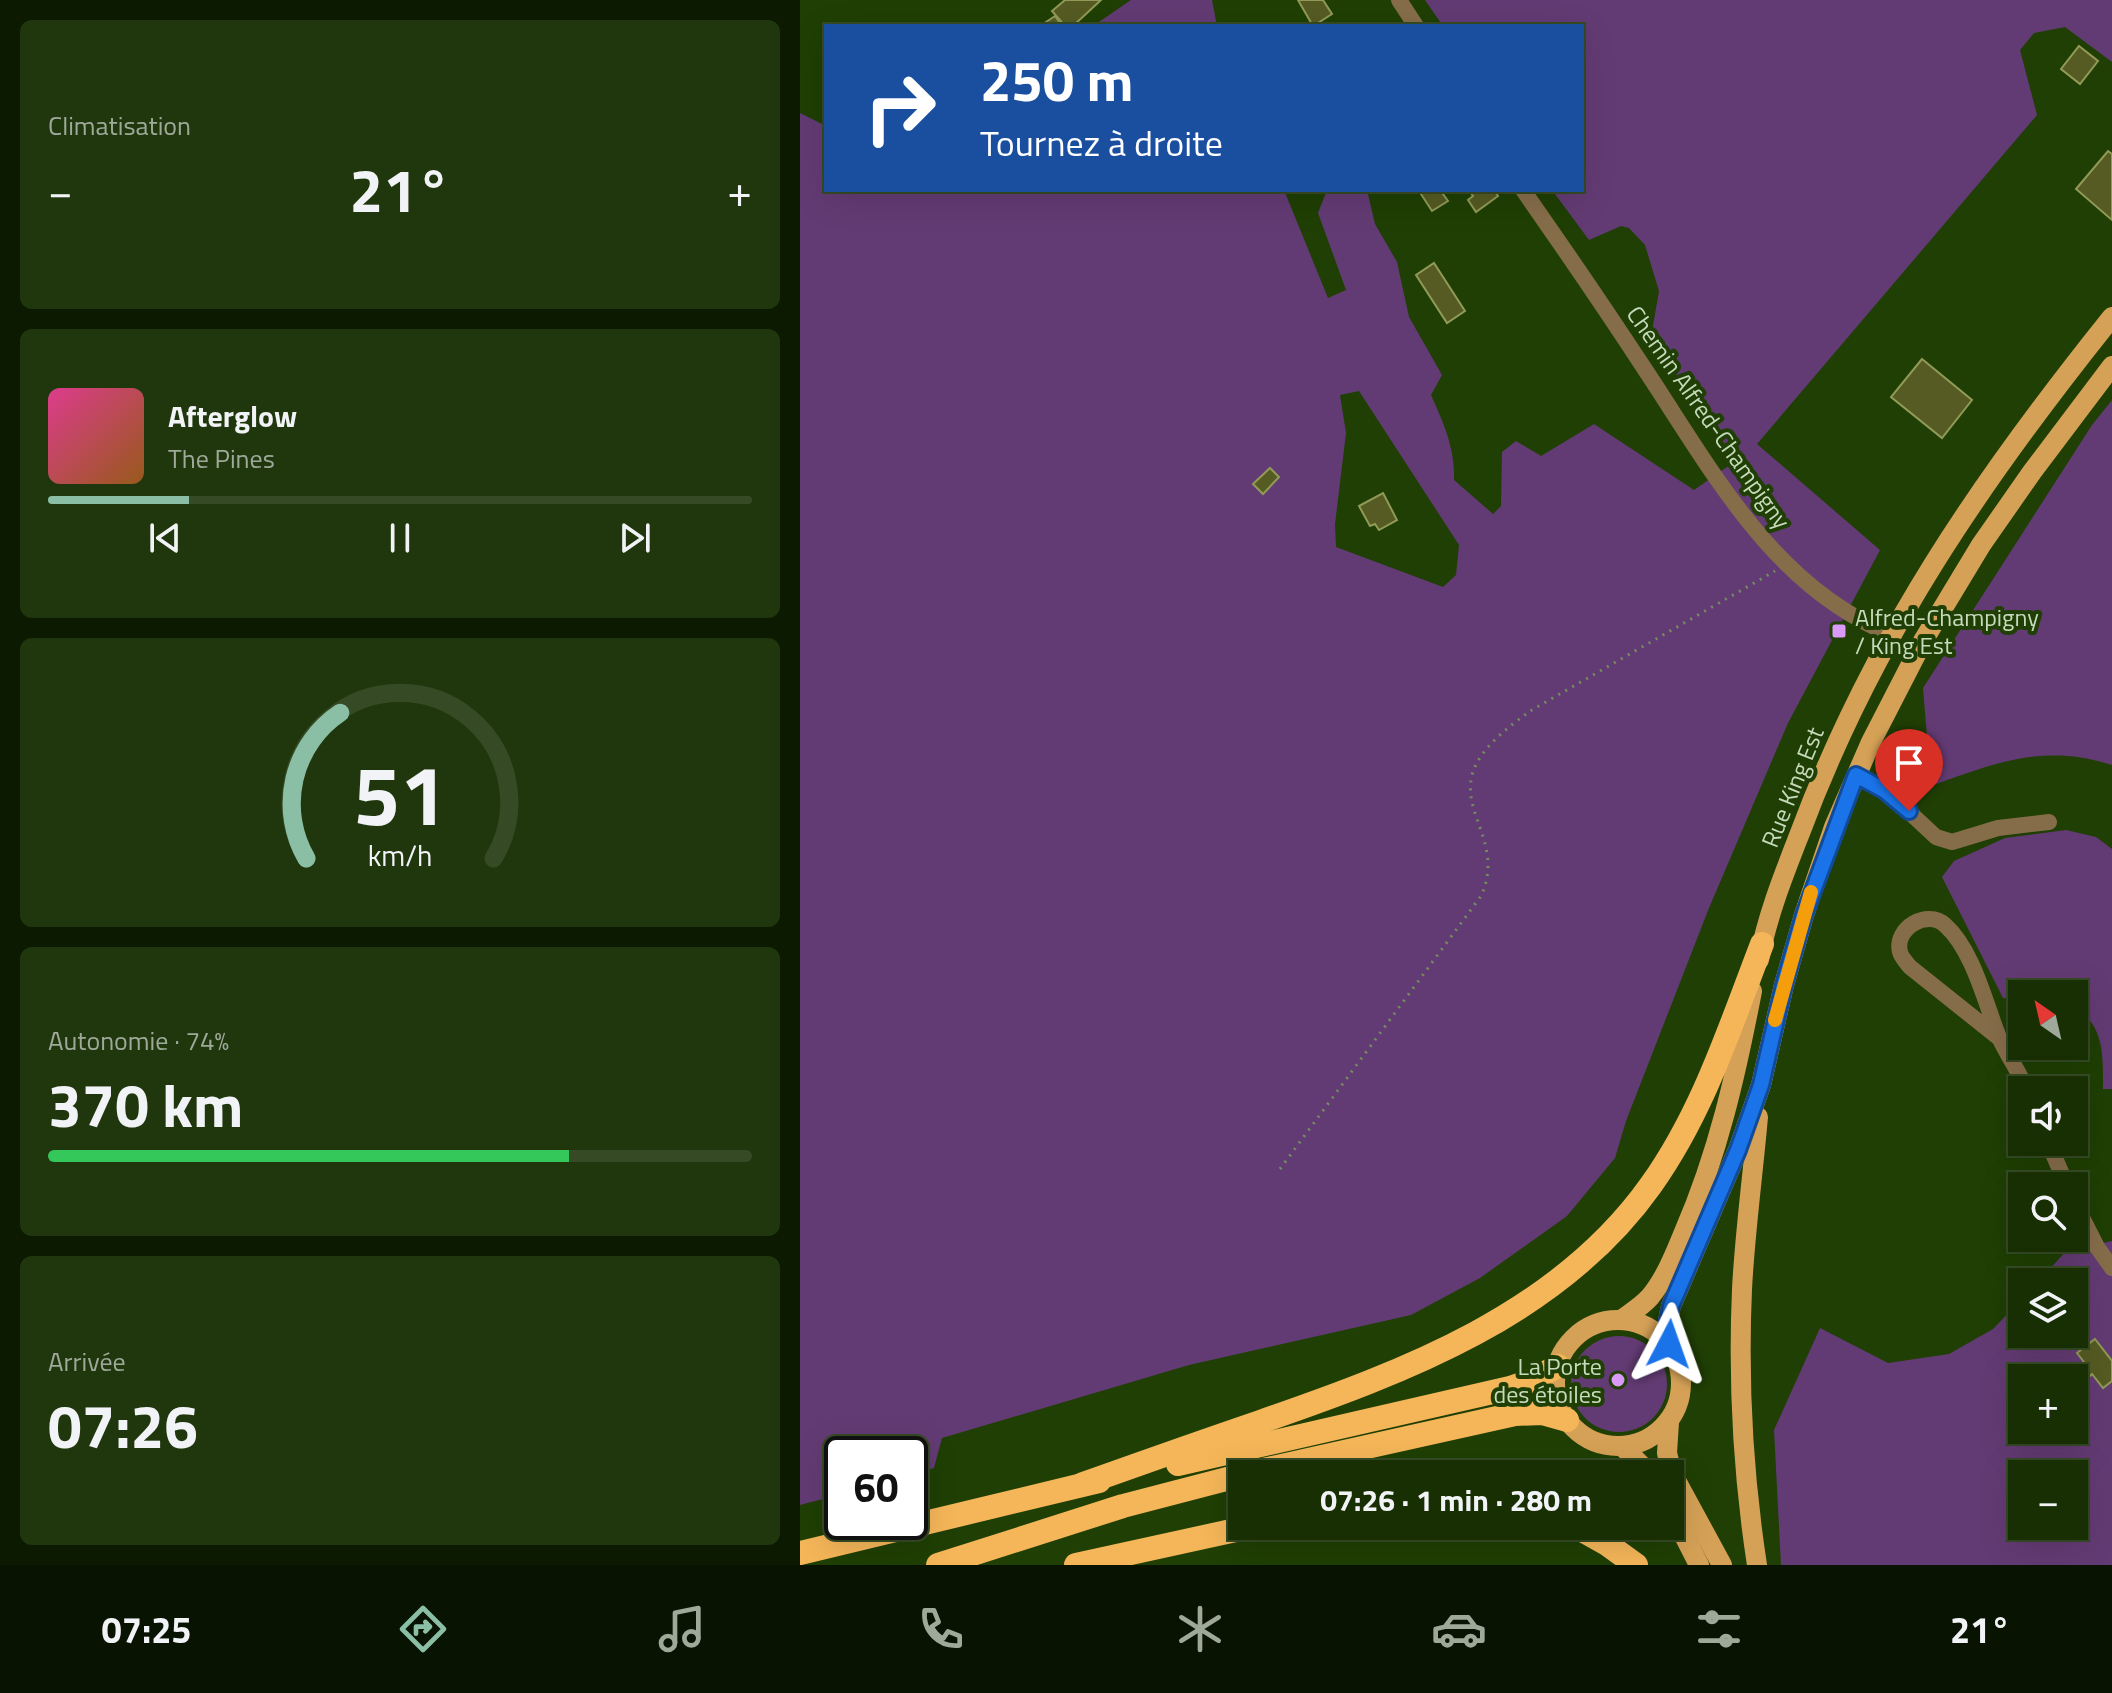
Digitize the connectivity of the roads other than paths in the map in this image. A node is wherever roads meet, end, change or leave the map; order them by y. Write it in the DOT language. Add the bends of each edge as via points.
graph roads {
  1 [pos="1399,0"];
  2 [pos="1415,24"];
  3 [pos="1524,192"];
  4 [pos="2112,317"];
  5 [pos="2112,366"];
  6 [pos="1890,634"];
  7 [pos="1856,775"];
  8 [pos="2049,822"];
  9 [pos="1762,944"];
  10 [pos="1999,1038"];
  11 [pos="2019,1076"];
  12 [pos="1761,1085"];
  13 [pos="2088,1229"];
  14 [pos="2112,1268"];
  15 [pos="1621,1320"];
  16 [pos="1669,1344"];
  17 [pos="1558,1366"];
  18 [pos="1567,1420"];
  19 [pos="1669,1422"];
  20 [pos="1622,1446"];
  21 [pos="1306,1460"];
  22 [pos="1636,1460"];
  23 [pos="1228,1478"];
  24 [pos="1083,1484"];
  25 [pos="1228,1532"];
  26 [pos="1684,1536"];
  27 [pos="1600,1540"];
  28 [pos="800,1553"];
  29 [pos="938,1565"];
  30 [pos="1076,1565"];
  31 [pos="1636,1565"];
  32 [pos="1699,1565"];
  33 [pos="1722,1565"];
  34 [pos="1757,1565"];
  1 -- 2 [label="street"];
  3 -- 6 [label="street, Chemin Alfred-Champigny" via="1724,489 1784,564 1836,606"];
  4 -- 6 [label="main road, Rue King Est" via="1985,483"];
  5 -- 7 [label="main road" via="1969,564 1907,669"];
  6 -- 9 [label="main road, Rue King Est" via="1816,791"];
  7 -- 8 [label="street" via="1891,795 1944,841"];
  7 -- 12 [label="main road" via="1800,928"];
  9 -- 15 [label="main road, Rue King Est" via="1728,1105 1699,1196 1660,1282"];
  9 -- 24 [label="highway" via="1682,1136 1631,1210 1562,1277 1490,1325 1402,1369"];
  10 -- 10 [label="street" via="1971,965 1946,926 1932,919 1906,928 1900,953 1910,967"];
  10 -- 11 [label="street"];
  12 -- 16 [label="main road" via="1720,1198 1673,1299"];
  12 -- 34 [label="main road" via="1741,1332 1745,1461"];
  13 -- 14 [label="street"];
  15 -- 16 [label="main road" via="1645,1325"];
  15 -- 17 [label="main road" via="1581,1332 1566,1347"];
  16 -- 19 [label="main road" via="1682,1385"];
  17 -- 18 [label="main road" via="1555,1391"];
  17 -- 24 [label="highway" via="1510,1388"];
  18 -- 20 [label="main road" via="1594,1442"];
  18 -- 21 [label="highway" via="1537,1413 1507,1415"];
  19 -- 20 [label="main road" via="1649,1438"];
  19 -- 33 [label="main road" via="1672,1473"];
  20 -- 22 [label="main road"];
  23 -- 29 [label="highway"];
  24 -- 28 [label="highway"];
  25 -- 30 [label="highway"];
  26 -- 32 [label="main road"];
  27 -- 31 [label="highway"];
}
